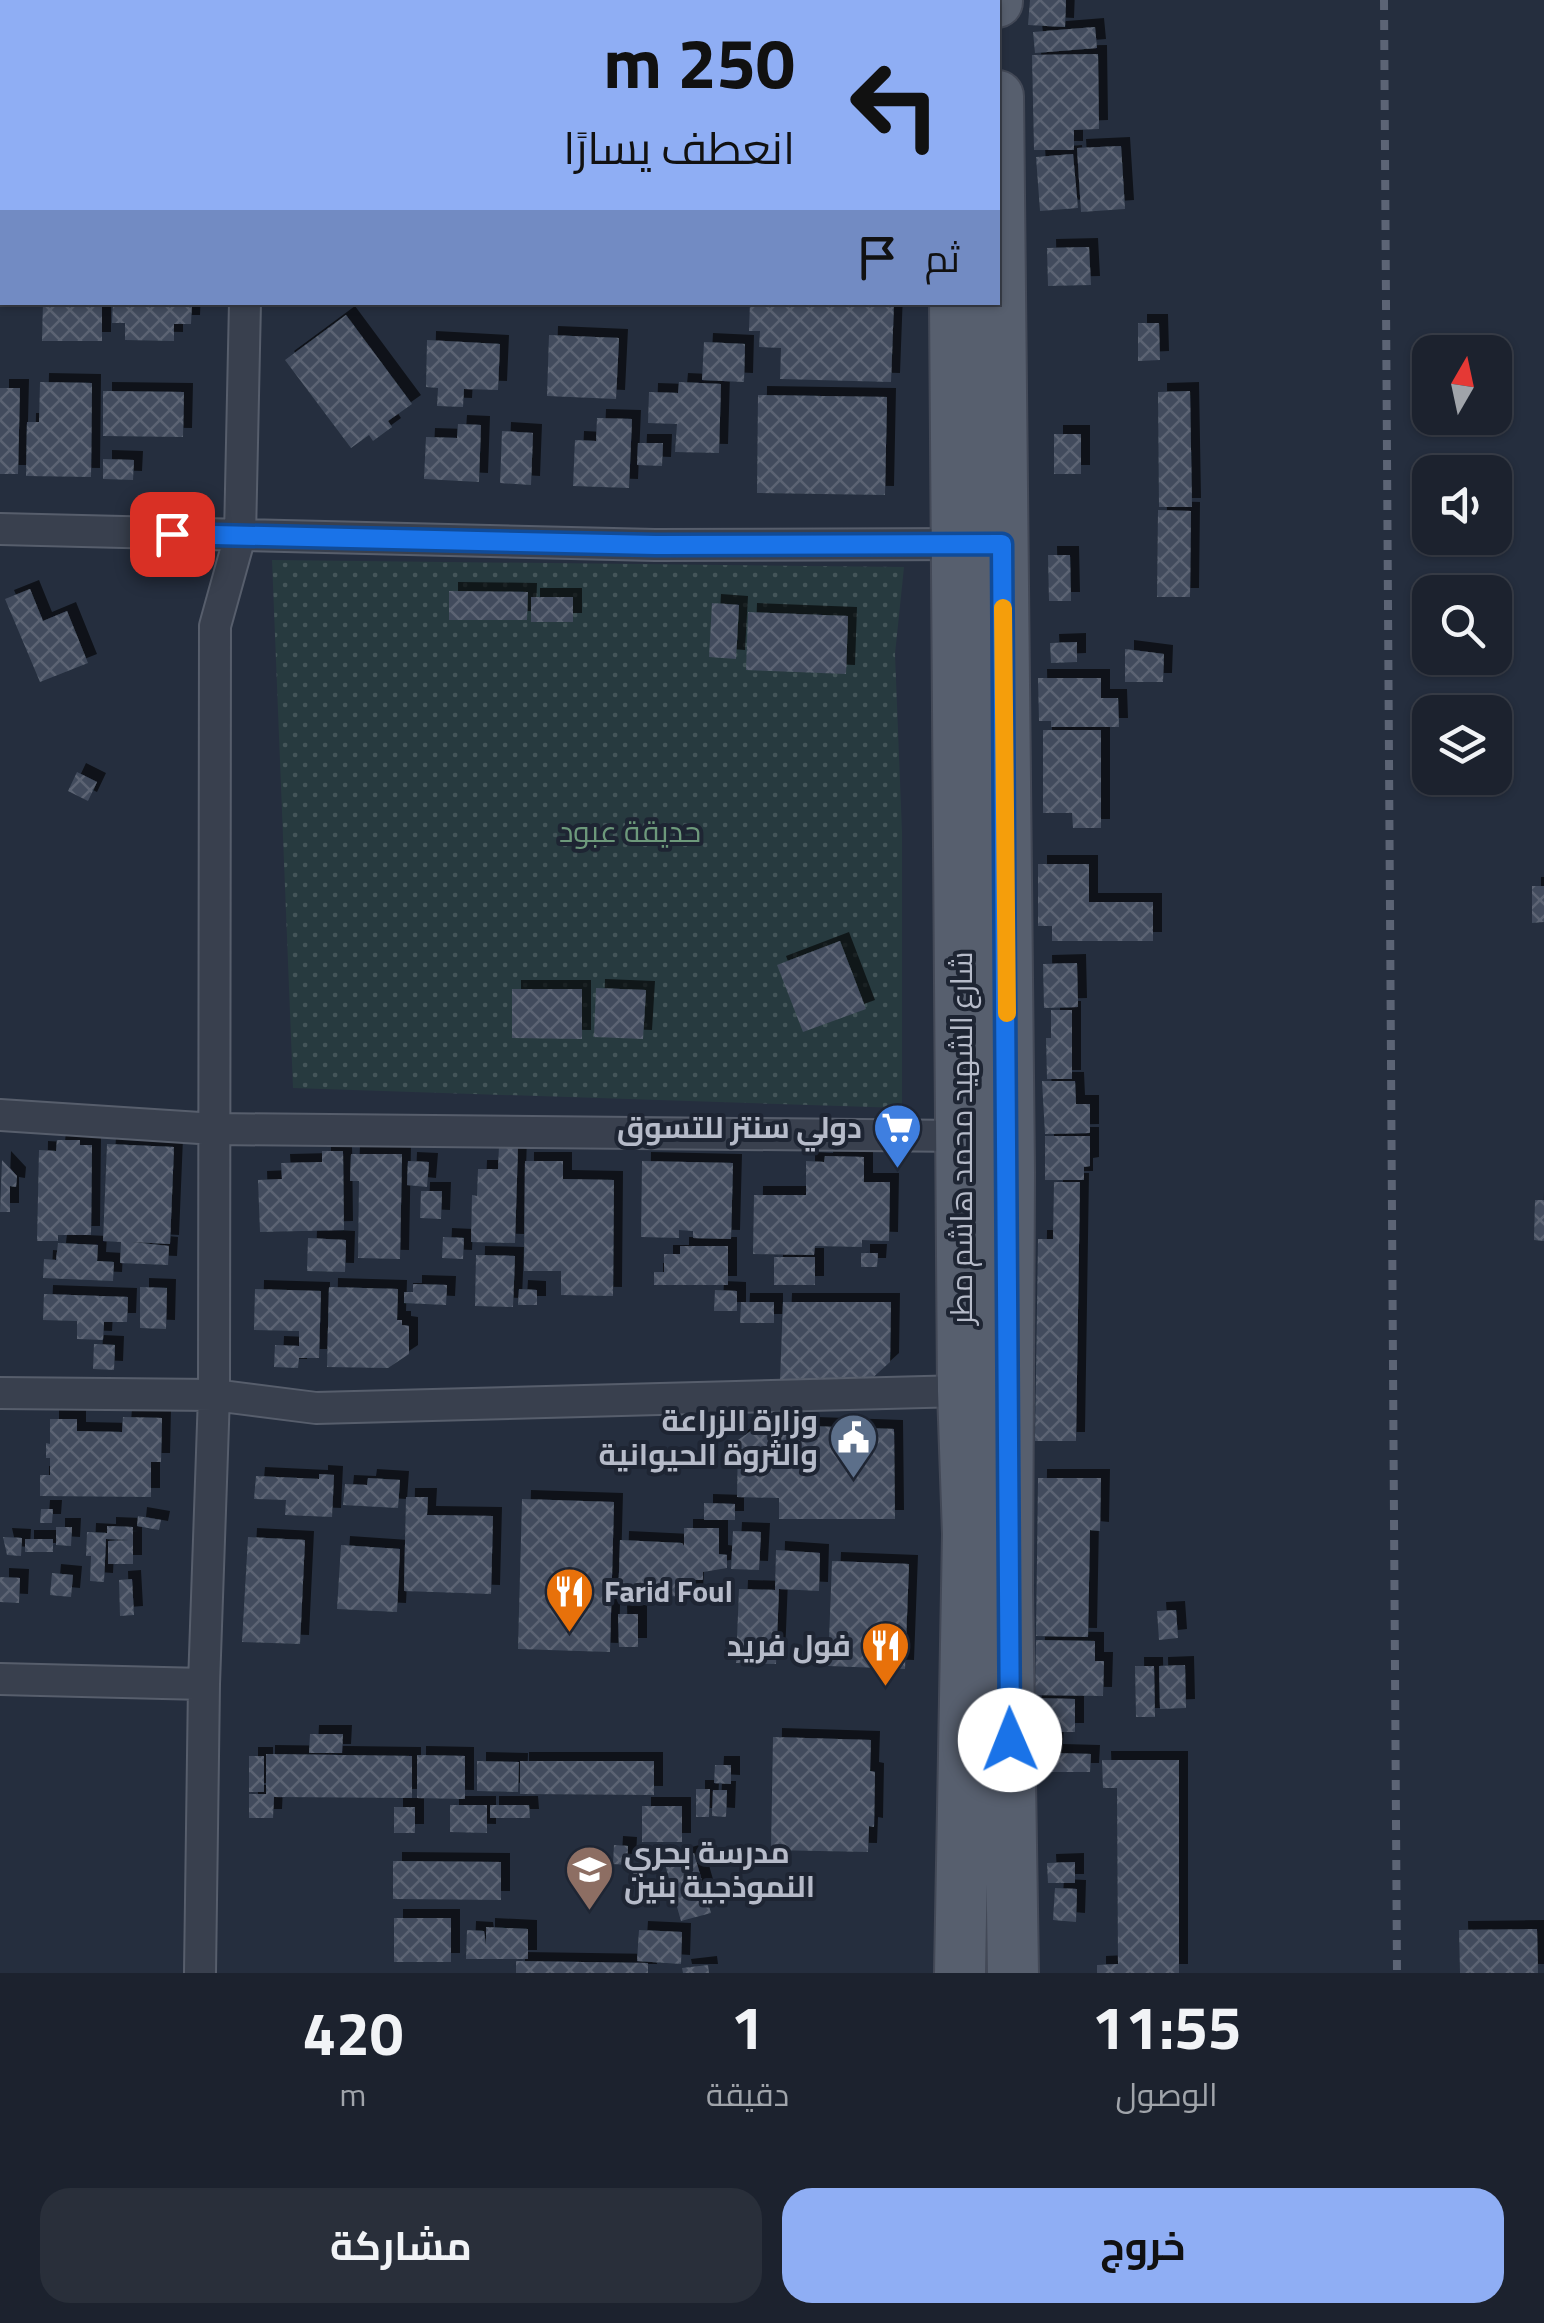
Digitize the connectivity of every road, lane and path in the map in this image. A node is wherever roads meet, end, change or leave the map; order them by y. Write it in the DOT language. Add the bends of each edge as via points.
graph roads {
  1 [pos="245,305"];
  2 [pos="955,305"];
  3 [pos="990,305"];
  4 [pos="0,529"];
  5 [pos="240,536"];
  6 [pos="980,544"];
  7 [pos="0,1115"];
  8 [pos="215,1129"];
  9 [pos="963,1136"];
  10 [pos="963,1391"];
  11 [pos="0,1394"];
  12 [pos="214,1395"];
  13 [pos="0,1679"];
  14 [pos="204,1684"];
  15 [pos="200,1973"];
  16 [pos="960,1973"];
  17 [pos="1013,1973"];
  1 -- 5 [label="street"];
  2 -- 6 [label="main road, شارع الشهيد محمد هاشم مطر"];
  3 -- 6 [label="main road, شارع الشهيد محمد هاشم مطر"];
  4 -- 5 [label="street"];
  5 -- 6 [label="street"];
  5 -- 8 [label="street" via="216,626"];
  6 -- 9 [label="main road, شارع الشهيد محمد هاشم مطر"];
  6 -- 17 [label="main road, شارع الشهيد محمد هاشم مطر" via="1008,1154"];
  7 -- 8 [label="street"];
  8 -- 9 [label="street"];
  8 -- 12 [label="street"];
  9 -- 10 [label="main road, شارع الشهيد محمد هاشم مطر"];
  10 -- 12 [label="street" via="316,1408"];
  10 -- 16 [label="main road, شارع الشهيد محمد هاشم مطر" via="968,1534"];
  11 -- 12 [label="street"];
  12 -- 14 [label="street"];
  13 -- 14 [label="street"];
  14 -- 15 [label="street"];
}
